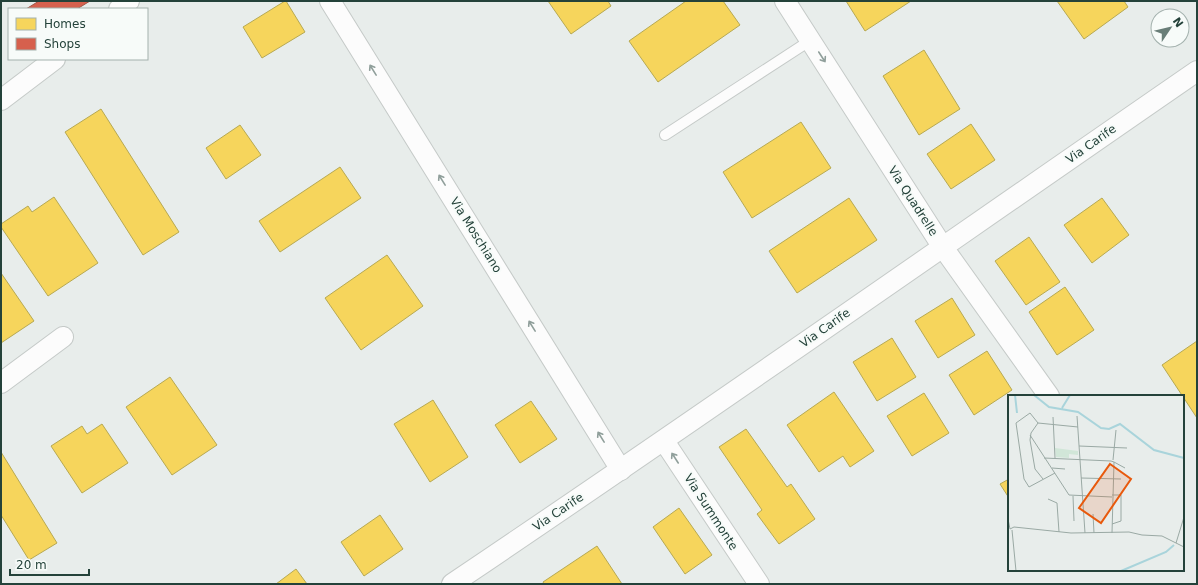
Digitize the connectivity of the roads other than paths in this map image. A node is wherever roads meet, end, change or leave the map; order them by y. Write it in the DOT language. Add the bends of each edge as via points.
graph roads {
  1 [pos="129,1"];
  2 [pos="330,1"];
  3 [pos="786,1"];
  4 [pos="120,8"];
  5 [pos="811,40"];
  6 [pos="54,60"];
  7 [pos="1197,71"];
  8 [pos="1,100"];
  9 [pos="666,135"];
  10 [pos="942,246"];
  11 [pos="63,337"];
  12 [pos="1,383"];
  13 [pos="1048,395"];
  14 [pos="664,441"];
  15 [pos="622,470"];
  16 [pos="452,584"];
  17 [pos="759,584"];
  1 -- 4 [label="street"];
  15 -- 2 [label="street, Via Moschiano, one-way"];
  3 -- 5 [label="street, Via Quadrelle"];
  5 -- 9 [label="lane"];
  5 -- 10 [label="street, Via Quadrelle, one-way"];
  6 -- 8 [label="street"];
  7 -- 10 [label="street, Via Carife"];
  10 -- 13 [label="street, Via Quadrelle"];
  10 -- 14 [label="street, Via Carife"];
  11 -- 12 [label="street"];
  14 -- 15 [label="street, Via Carife"];
  17 -- 14 [label="street, Via Summonte, one-way"];
  15 -- 16 [label="street, Via Carife"];
}
